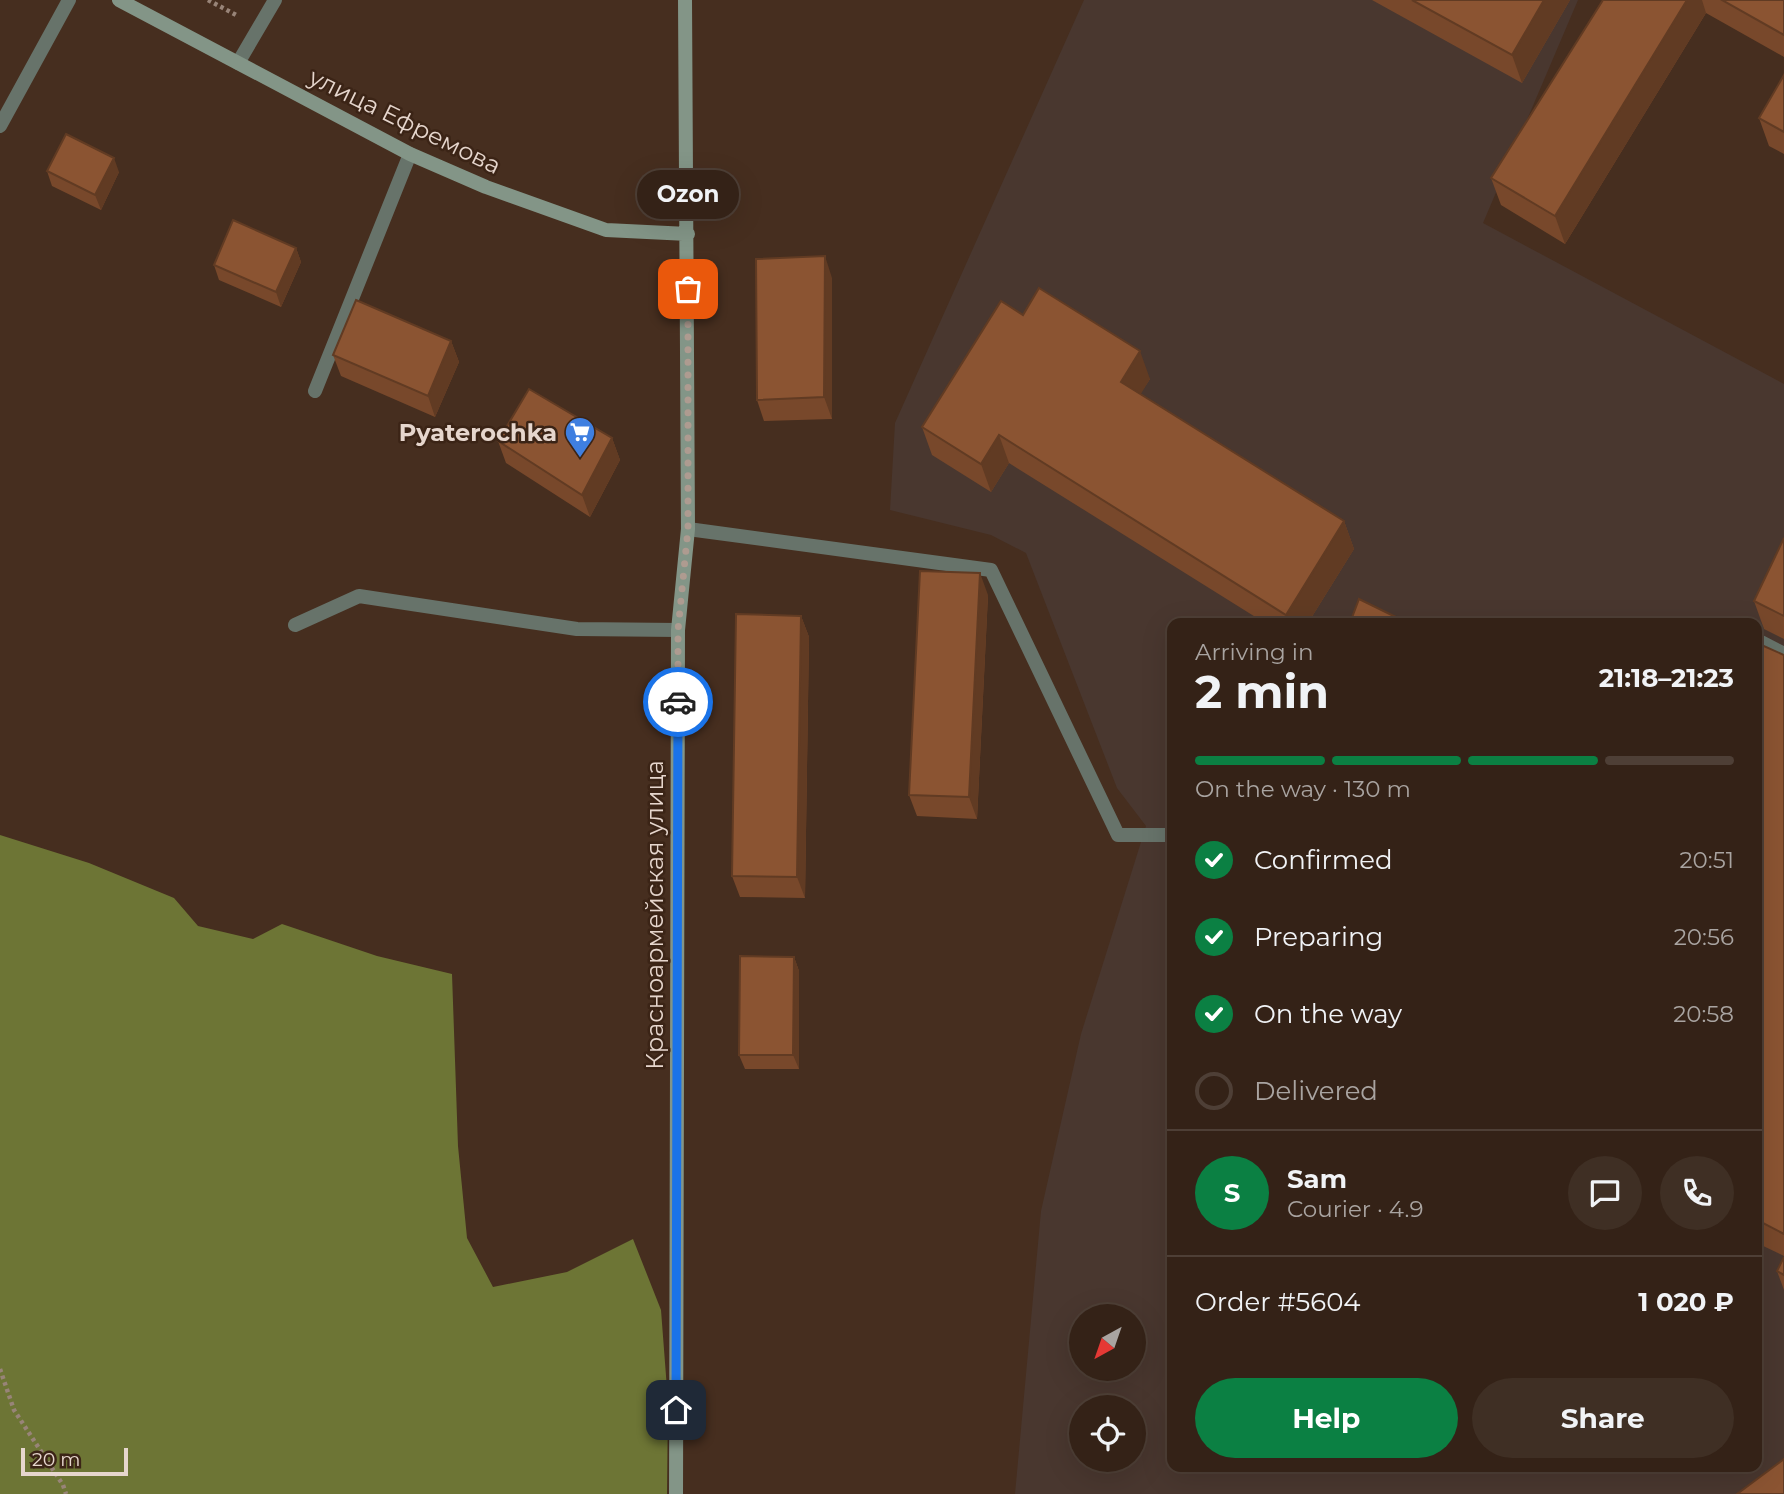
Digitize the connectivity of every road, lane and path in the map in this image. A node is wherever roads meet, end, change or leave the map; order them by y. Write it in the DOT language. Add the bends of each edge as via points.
graph roads {
  1 [pos="69,0"];
  2 [pos="119,0"];
  3 [pos="208,0"];
  4 [pos="275,0"];
  5 [pos="685,0"];
  6 [pos="260,27"];
  7 [pos="238,63"];
  8 [pos="0,126"];
  9 [pos="410,154"];
  10 [pos="688,234"];
  11 [pos="314,391"];
  12 [pos="688,529"];
  13 [pos="295,625"];
  14 [pos="678,630"];
  15 [pos="1762,643"];
  16 [pos="1784,654"];
  17 [pos="1167,835"];
  18 [pos="0,1369"];
  19 [pos="66,1494"];
  20 [pos="676,1494"];
  1 -- 8 [label="street"];
  2 -- 7 [label="street, улица Ефремова"];
  3 -- 6 [label="path"];
  4 -- 6 [label="street"];
  5 -- 10 [label="street, Красноармейская улица"];
  6 -- 7 [label="street"];
  7 -- 9 [label="street, улица Ефремова"];
  9 -- 10 [label="street, улица Ефремова" via="606,230"];
  9 -- 11 [label="street"];
  10 -- 12 [label="street, Красноармейская улица"];
  12 -- 14 [label="street, Красноармейская улица"];
  12 -- 17 [label="street" via="990,570 1118,835"];
  13 -- 14 [label="street" via="359,596 577,629"];
  14 -- 20 [label="street, Красноармейская улица"];
  15 -- 16 [label="street"];
  18 -- 19 [label="path" via="14,1410"];
}
